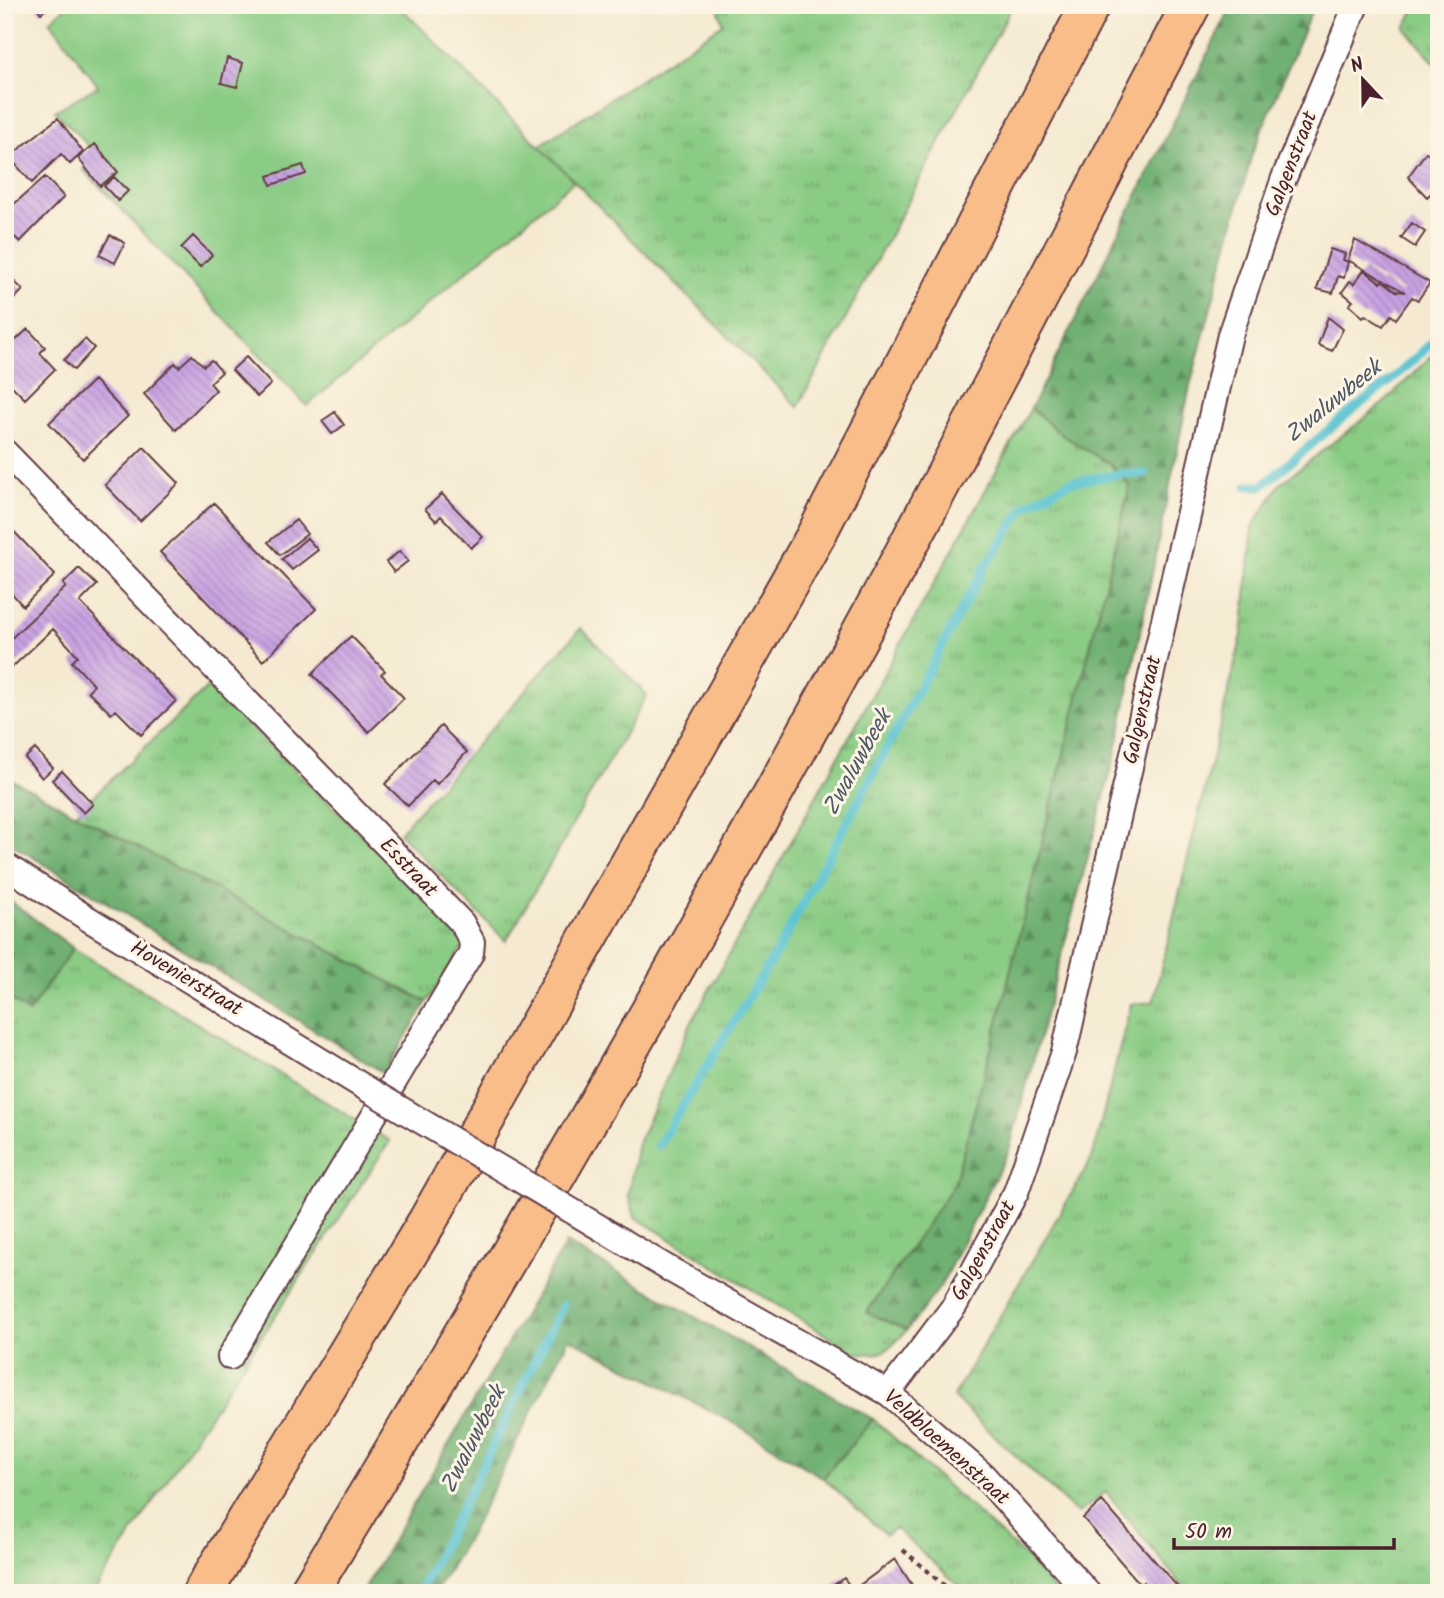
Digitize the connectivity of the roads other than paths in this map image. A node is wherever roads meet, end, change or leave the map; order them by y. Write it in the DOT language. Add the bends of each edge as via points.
graph roads {
  1 [pos="1090,5"];
  2 [pos="1191,5"];
  3 [pos="1356,5"];
  4 [pos="5,452"];
  5 [pos="5,865"];
  6 [pos="671,1270"];
  7 [pos="230,1357"];
  8 [pos="888,1393"];
  9 [pos="202,1593"];
  10 [pos="308,1593"];
  11 [pos="1088,1593"];
  1 -- 9 [label="highway" via="814,537 427,1222"];
  2 -- 10 [label="highway" via="882,594 729,871 502,1268"];
  3 -- 8 [label="street, Galgenstraat" via="1284,178 1230,335 1060,1065 1016,1192 955,1305"];
  4 -- 7 [label="street, Esstraat" via="462,923 472,942 471,953"];
  5 -- 6 [label="street, Hovenierstraat, bridge"];
  6 -- 8 [label="street, Veldbloemenstraat"];
  8 -- 11 [label="street, Veldbloemenstraat" via="983,1475"];
}
